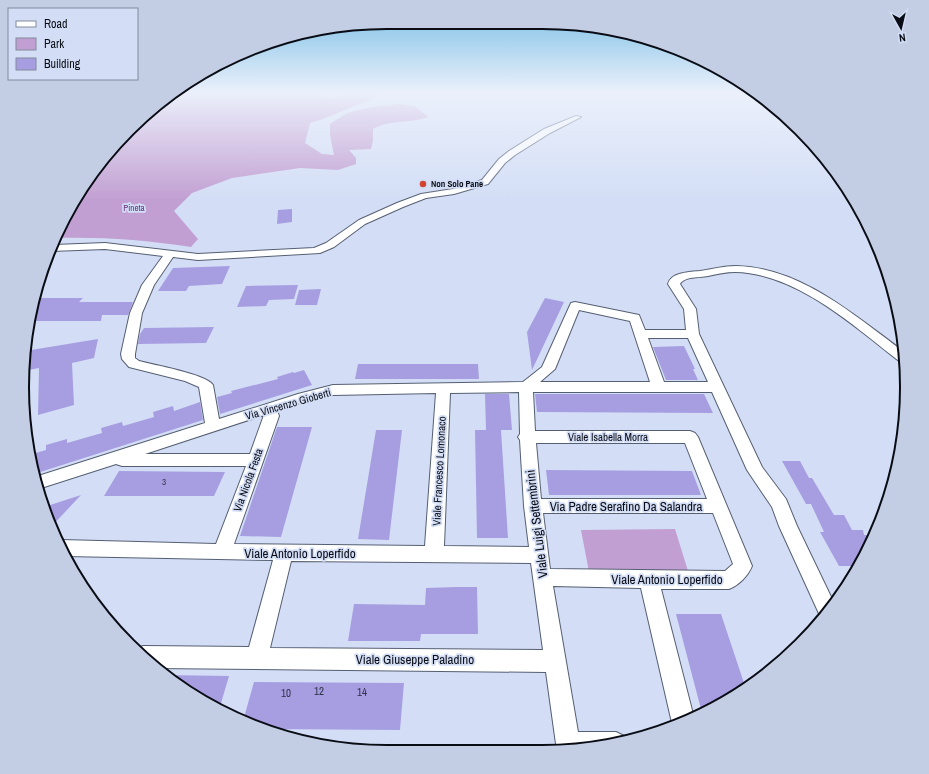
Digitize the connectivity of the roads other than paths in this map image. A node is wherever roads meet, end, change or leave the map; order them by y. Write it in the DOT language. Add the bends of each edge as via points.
graph roads {
  1 [pos="556,127"];
  2 [pos="57,248"];
  3 [pos="170,255"];
  4 [pos="640,334"];
  5 [pos="693,334"];
  6 [pos="898,354"];
  7 [pos="526,387"];
  8 [pos="659,387"];
  9 [pos="717,387"];
  10 [pos="443,388"];
  11 [pos="269,408"];
  12 [pos="213,427"];
  13 [pos="526,437"];
  14 [pos="690,437"];
  15 [pos="106,460"];
  16 [pos="256,460"];
  17 [pos="41,482"];
  18 [pos="534,506"];
  19 [pos="718,506"];
  20 [pos="68,548"];
  21 [pos="222,552"];
  22 [pos="284,553"];
  23 [pos="434,554"];
  24 [pos="538,555"];
  25 [pos="542,577"];
  26 [pos="649,580"];
  27 [pos="825,606"];
  28 [pos="152,657"];
  29 [pos="257,658"];
  30 [pos="555,661"];
  31 [pos="682,716"];
  32 [pos="568,744"];
  1 -- 3 [label="street" via="512,152 485,182 424,196 400,205 362,222 330,245 316,251 216,257"];
  2 -- 3 [label="street" via="105,246"];
  3 -- 12 [label="street" via="148,285 136,313 129,360 134,364 190,378 206,385"];
  4 -- 5 [label="street"];
  4 -- 7 [label="street" via="635,318 576,306 548,369"];
  4 -- 8 [label="street"];
  5 -- 6 [label="street" via="690,309 674,282 684,277 720,270 748,270 796,284 841,312"];
  5 -- 9 [label="street"];
  7 -- 8 [label="street, Via Vincenzo Gioberti"];
  7 -- 10 [label="street, Via Vincenzo Gioberti"];
  7 -- 13 [label="street, Viale Luigi Settembrini"];
  8 -- 9 [label="street, Via Vincenzo Gioberti"];
  9 -- 27 [label="street" via="755,470 780,504"];
  10 -- 11 [label="street, Via Vincenzo Gioberti" via="333,390"];
  10 -- 23 [label="street, Viale Francesco Lomonaco"];
  11 -- 12 [label="street, Via Vincenzo Gioberti"];
  11 -- 16 [label="street, Via Nicola Festa" via="272,416"];
  12 -- 15 [label="street, Via Vincenzo Gioberti"];
  13 -- 14 [label="street, Viale Isabella Morra"];
  13 -- 18 [label="street, Viale Luigi Settembrini"];
  14 -- 19 [label="street, Viale Antonio Loperfido"];
  15 -- 16 [label="street, Via Vincenzo Gioberti"];
  15 -- 17 [label="street, Via Vincenzo Gioberti"];
  16 -- 21 [label="street, Via Nicola Festa"];
  18 -- 19 [label="street, Via Padre Serafino Da Salandra"];
  18 -- 24 [label="street, Viale Luigi Settembrini"];
  19 -- 26 [label="street, Viale Antonio Loperfido" via="743,566 729,580"];
  20 -- 21 [label="street, Viale Antonio Loperfido"];
  21 -- 22 [label="street, Viale Antonio Loperfido"];
  22 -- 23 [label="street, Viale Antonio Loperfido"];
  22 -- 29 [label="street"];
  23 -- 24 [label="street, Viale Antonio Loperfido"];
  24 -- 25 [label="street, Viale Luigi Settembrini"];
  25 -- 26 [label="street, Viale Antonio Loperfido"];
  25 -- 30 [label="street, Viale Luigi Settembrini"];
  26 -- 31 [label="street"];
  28 -- 29 [label="street, Viale Giuseppe Paladino"];
  29 -- 30 [label="street, Viale Giuseppe Paladino"];
  30 -- 32 [label="street"];
}
